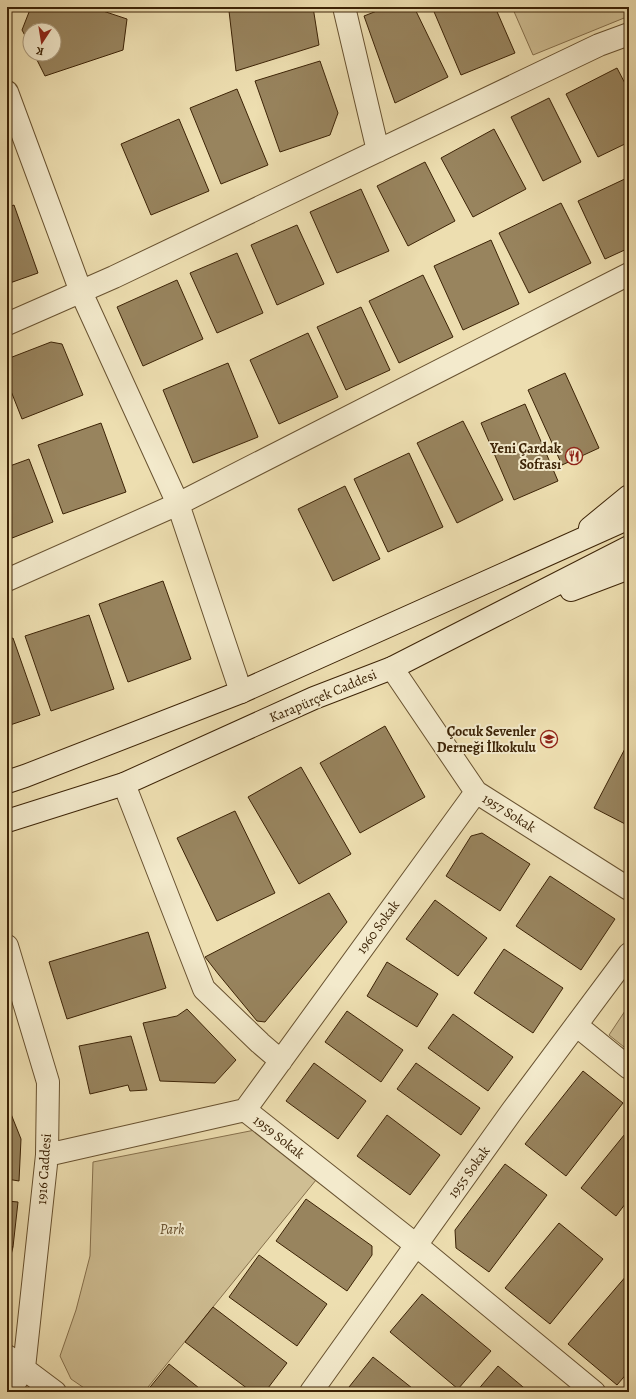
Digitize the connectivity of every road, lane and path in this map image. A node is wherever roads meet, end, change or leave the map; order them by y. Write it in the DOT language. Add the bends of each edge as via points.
graph roads {
  1 [pos="344,7"];
  2 [pos="629,34"];
  3 [pos="7,92"];
  4 [pos="378,151"];
  5 [pos="629,274"];
  6 [pos="81,292"];
  7 [pos="7,324"];
  8 [pos="629,496"];
  9 [pos="178,504"];
  10 [pos="629,518"];
  11 [pos="569,545"];
  12 [pos="629,547"];
  13 [pos="629,568"];
  14 [pos="7,580"];
  15 [pos="486,620"];
  16 [pos="392,668"];
  17 [pos="241,692"];
  18 [pos="7,782"];
  19 [pos="124,784"];
  20 [pos="476,792"];
  21 [pos="7,821"];
  22 [pos="629,890"];
  23 [pos="7,946"];
  24 [pos="629,954"];
  25 [pos="13,986"];
  26 [pos="576,1025"];
  27 [pos="281,1062"];
  28 [pos="629,1068"];
  29 [pos="245,1110"];
  30 [pos="48,1155"];
  31 [pos="416,1245"];
  32 [pos="15,1362"];
  33 [pos="9,1392"];
  34 [pos="55,1392"];
  35 [pos="311,1392"];
  36 [pos="594,1392"];
  1 -- 4 [label="street"];
  2 -- 4 [label="street" via="599,45"];
  3 -- 6 [label="street"];
  4 -- 6 [label="street"];
  5 -- 9 [label="street"];
  6 -- 7 [label="street"];
  6 -- 9 [label="street"];
  8 -- 11 [label="street"];
  9 -- 14 [label="street"];
  9 -- 17 [label="street"];
  10 -- 11 [label="street"];
  11 -- 17 [label="street"];
  12 -- 15 [label="street, Karapürçek Caddesi"];
  13 -- 15 [label="street"];
  15 -- 16 [label="street, Karapürçek Caddesi"];
  16 -- 19 [label="street, Karapürçek Caddesi" via="314,698"];
  16 -- 20 [label="street, 1957 Sokak"];
  17 -- 18 [label="street"];
  19 -- 21 [label="street, Karapürçek Caddesi"];
  19 -- 27 [label="street" via="204,989"];
  20 -- 22 [label="street, 1957 Sokak"];
  20 -- 27 [label="street, 1960 Sokak"];
  23 -- 25 [label="street, 1916 Caddesi"];
  24 -- 26 [label="street, 1955 Sokak"];
  25 -- 30 [label="street, 1916 Caddesi" via="48,1082"];
  26 -- 28 [label="street"];
  26 -- 31 [label="street, 1955 Sokak"];
  27 -- 29 [label="street, 1960 Sokak"];
  29 -- 30 [label="street, 1959 Sokak"];
  29 -- 31 [label="street, 1959 Sokak"];
  30 -- 32 [label="street, 1916 Caddesi"];
  31 -- 35 [label="street, 1955 Sokak"];
  31 -- 36 [label="street, 1959 Sokak"];
  32 -- 33 [label="street, 1916 Caddesi"];
  32 -- 34 [label="street"];
}
